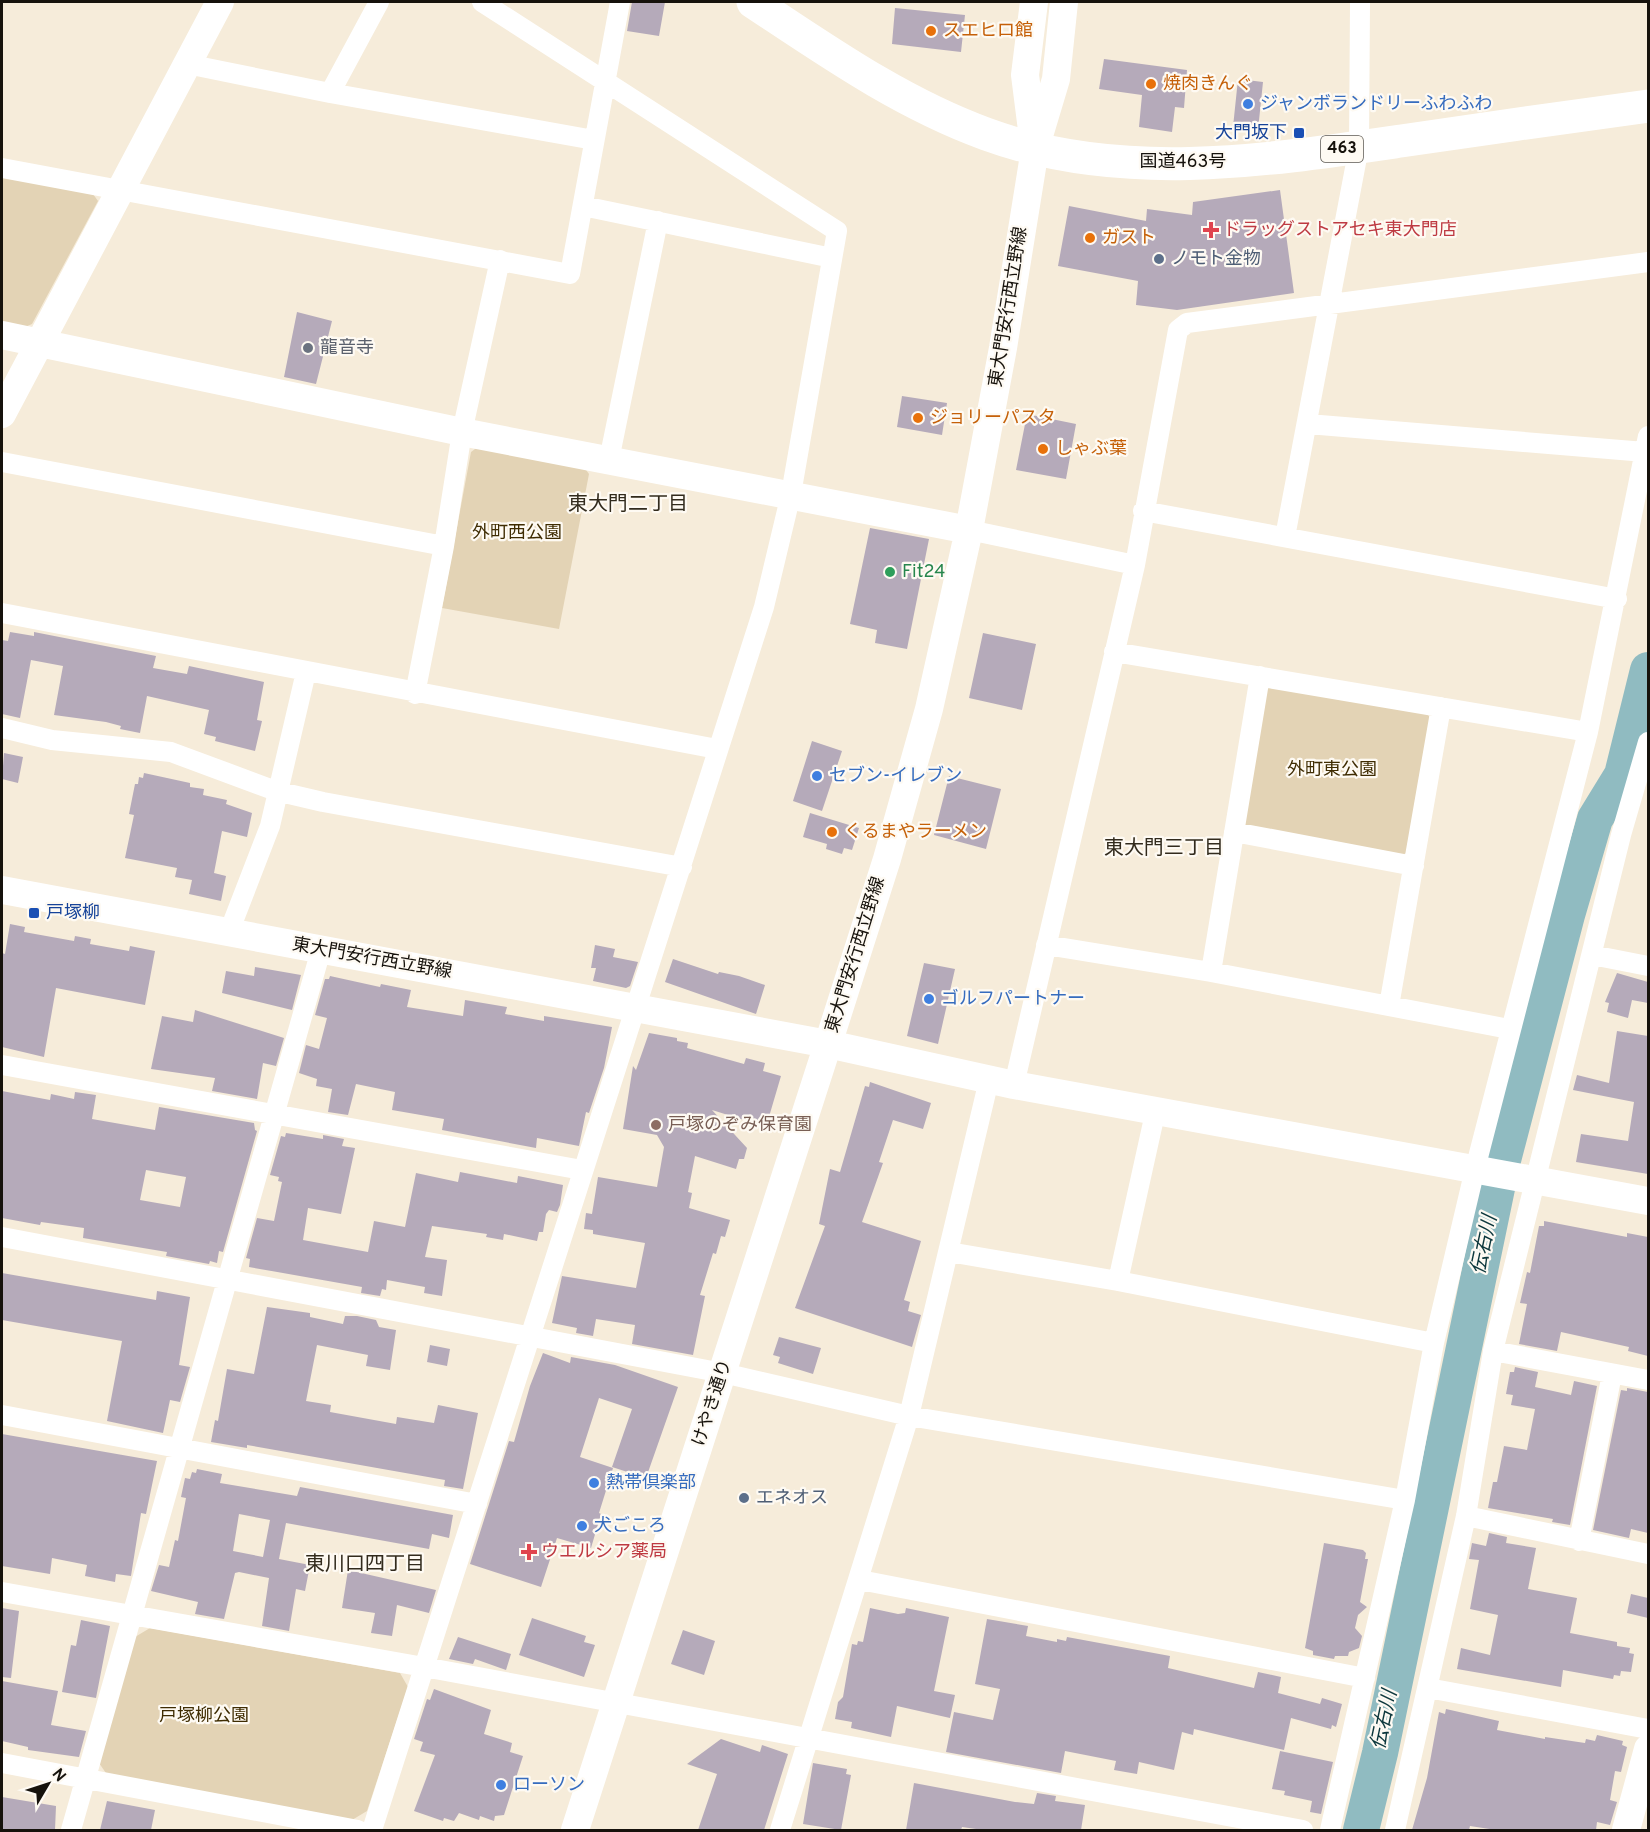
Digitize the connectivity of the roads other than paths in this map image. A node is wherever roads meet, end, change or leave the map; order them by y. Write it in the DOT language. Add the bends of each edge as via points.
graph roads {
  1 [pos="220,2"];
  2 [pos="379,2"];
  3 [pos="482,2"];
  4 [pos="620,2"];
  5 [pos="753,2"];
  6 [pos="1034,2"];
  7 [pos="1064,2"];
  8 [pos="1360,2"];
  9 [pos="187,64"];
  10 [pos="604,80"];
  11 [pos="330,93"];
  12 [pos="1648,106"];
  13 [pos="594,140"];
  14 [pos="1359,147"];
  15 [pos="1035,149"];
  16 [pos="2,168"];
  17 [pos="118,190"];
  18 [pos="583,206"];
  19 [pos="658,220"];
  20 [pos="832,258"];
  21 [pos="500,260"];
  22 [pos="1648,262"];
  23 [pos="1329,305"];
  24 [pos="2,335"];
  25 [pos="37,342"];
  26 [pos="2,414"];
  27 [pos="1308,424"];
  28 [pos="462,432"];
  29 [pos="1647,444"];
  30 [pos="609,460"];
  31 [pos="2,462"];
  32 [pos="791,494"];
  33 [pos="1143,511"];
  34 [pos="969,530"];
  35 [pos="1285,537"];
  36 [pos="444,546"];
  37 [pos="1135,565"];
  38 [pos="1617,599"];
  39 [pos="2,613"];
  40 [pos="1114,652"];
  41 [pos="306,672"];
  42 [pos="1260,676"];
  43 [pos="415,694"];
  44 [pos="1441,708"];
  45 [pos="2,728"];
  46 [pos="1588,732"];
  47 [pos="1648,742"];
  48 [pos="717,749"];
  49 [pos="276,791"];
  50 [pos="1234,832"];
  51 [pos="1414,866"];
  52 [pos="682,867"];
  53 [pos="2,890"];
  54 [pos="229,932"];
  55 [pos="1046,945"];
  56 [pos="321,950"];
  57 [pos="1593,955"];
  58 [pos="1648,966"];
  59 [pos="1210,972"];
  60 [pos="1389,1006"];
  61 [pos="637,1008"];
  62 [pos="1509,1029"];
  63 [pos="828,1044"];
  64 [pos="2,1065"];
  65 [pos="1001,1082"];
  66 [pos="1156,1109"];
  67 [pos="273,1113"];
  68 [pos="582,1170"];
  69 [pos="1480,1170"];
  70 [pos="1527,1179"];
  71 [pos="1648,1201"];
  72 [pos="2,1237"];
  73 [pos="949,1252"];
  74 [pos="227,1278"];
  75 [pos="1118,1281"];
  76 [pos="531,1335"];
  77 [pos="1434,1343"];
  78 [pos="1493,1352"];
  79 [pos="723,1373"];
  80 [pos="1612,1374"];
  81 [pos="1648,1380"];
  82 [pos="2,1415"];
  83 [pos="909,1416"];
  84 [pos="179,1448"];
  85 [pos="1405,1500"];
  86 [pos="477,1504"];
  87 [pos="1466,1516"];
  88 [pos="1579,1541"];
  89 [pos="1648,1554"];
  90 [pos="860,1580"];
  91 [pos="2,1592"];
  92 [pos="132,1617"];
  93 [pos="424,1667"];
  94 [pos="1365,1678"];
  95 [pos="1428,1688"];
  96 [pos="616,1704"];
  97 [pos="1648,1729"];
  98 [pos="808,1740"];
  99 [pos="1648,1749"];
  100 [pos="2,1763"];
  101 [pos="86,1778"];
  102 [pos="71,1830"];
  103 [pos="358,1830"];
  104 [pos="372,1830"];
  105 [pos="575,1830"];
  106 [pos="780,1830"];
  107 [pos="1303,1830"];
  108 [pos="1330,1830"];
  109 [pos="1395,1830"];
  110 [pos="1626,1830"];
  1 -- 9 [label="street"];
  2 -- 11 [label="street"];
  3 -- 10 [label="street"];
  4 -- 10 [label="street"];
  5 -- 15 [label="highway, 国道463号 / 463" via="864,75 935,113 987,135"];
  6 -- 15 [label="street" via="1025,75"];
  7 -- 15 [label="street" via="1056,79"];
  8 -- 14 [label="street"];
  9 -- 11 [label="street"];
  9 -- 17 [label="street"];
  10 -- 13 [label="street"];
  10 -- 20 [label="street" via="837,231"];
  11 -- 13 [label="street"];
  12 -- 14 [label="highway, 国道463号 / 463"];
  13 -- 18 [label="street"];
  14 -- 15 [label="highway, 国道463号 / 463" via="1265,160 1186,165 1105,160"];
  14 -- 23 [label="street"];
  15 -- 34 [label="street, 東大門安行西立野線"];
  16 -- 17 [label="street"];
  17 -- 21 [label="street"];
  17 -- 25 [label="street"];
  18 -- 19 [label="street"];
  18 -- 21 [label="street" via="570,273"];
  19 -- 20 [label="street"];
  19 -- 30 [label="street"];
  20 -- 32 [label="street"];
  21 -- 28 [label="street"];
  22 -- 23 [label="street"];
  23 -- 27 [label="street"];
  23 -- 33 [label="street" via="1187,323 1178,330"];
  24 -- 25 [label="street"];
  25 -- 26 [label="street"];
  25 -- 28 [label="street"];
  27 -- 29 [label="street"];
  27 -- 35 [label="street"];
  28 -- 30 [label="street"];
  28 -- 36 [label="street"];
  29 -- 38 [label="street"];
  30 -- 32 [label="street"];
  31 -- 36 [label="street"];
  32 -- 34 [label="street"];
  32 -- 48 [label="street" via="764,608"];
  33 -- 35 [label="street"];
  33 -- 37 [label="street"];
  34 -- 37 [label="street"];
  34 -- 63 [label="street, 東大門安行西立野線" via="925,721 887,859"];
  35 -- 38 [label="street"];
  36 -- 43 [label="street"];
  37 -- 40 [label="street"];
  38 -- 46 [label="street"];
  39 -- 41 [label="street"];
  40 -- 42 [label="street"];
  40 -- 55 [label="street"];
  41 -- 43 [label="street"];
  41 -- 49 [label="street"];
  42 -- 44 [label="street"];
  42 -- 50 [label="street"];
  43 -- 48 [label="street"];
  44 -- 46 [label="street"];
  44 -- 51 [label="street"];
  45 -- 49 [label="street" via="52,740 171,752"];
  46 -- 62 [label="street"];
  47 -- 57 [label="street"];
  48 -- 52 [label="street"];
  49 -- 52 [label="street"];
  49 -- 54 [label="street" via="270,825"];
  50 -- 51 [label="street"];
  50 -- 59 [label="street"];
  51 -- 60 [label="street"];
  52 -- 61 [label="street"];
  53 -- 54 [label="street, 東大門安行西立野線"];
  54 -- 56 [label="street, 東大門安行西立野線"];
  55 -- 59 [label="street"];
  55 -- 65 [label="street"];
  56 -- 61 [label="street, 東大門安行西立野線"];
  56 -- 67 [label="street"];
  57 -- 58 [label="street"];
  57 -- 70 [label="street"];
  59 -- 60 [label="street"];
  60 -- 62 [label="street"];
  61 -- 63 [label="street, 東大門安行西立野線"];
  61 -- 68 [label="street"];
  62 -- 69 [label="street"];
  63 -- 65 [label="street"];
  63 -- 79 [label="street, けやき通り"];
  64 -- 67 [label="street"];
  65 -- 66 [label="street"];
  65 -- 73 [label="street"];
  66 -- 69 [label="street"];
  66 -- 75 [label="street"];
  67 -- 68 [label="street"];
  67 -- 74 [label="street"];
  68 -- 76 [label="street"];
  69 -- 70 [label="street"];
  69 -- 77 [label="street"];
  70 -- 71 [label="street"];
  70 -- 78 [label="street"];
  72 -- 74 [label="street"];
  73 -- 75 [label="street"];
  73 -- 83 [label="street"];
  74 -- 76 [label="street"];
  74 -- 84 [label="street"];
  75 -- 77 [label="street"];
  76 -- 79 [label="street"];
  76 -- 86 [label="street"];
  77 -- 85 [label="street"];
  78 -- 80 [label="street"];
  78 -- 87 [label="street"];
  79 -- 83 [label="street"];
  79 -- 96 [label="street, けやき通り"];
  80 -- 81 [label="street"];
  80 -- 88 [label="street"];
  82 -- 84 [label="street"];
  83 -- 85 [label="street"];
  83 -- 90 [label="street"];
  84 -- 86 [label="street"];
  84 -- 92 [label="street"];
  85 -- 94 [label="street"];
  86 -- 93 [label="street"];
  87 -- 88 [label="street"];
  87 -- 95 [label="street"];
  88 -- 89 [label="street"];
  90 -- 94 [label="street"];
  90 -- 98 [label="street"];
  91 -- 92 [label="street"];
  92 -- 93 [label="street"];
  92 -- 101 [label="street"];
  93 -- 96 [label="street"];
  93 -- 104 [label="street"];
  94 -- 108 [label="street"];
  95 -- 97 [label="street"];
  95 -- 109 [label="street"];
  96 -- 98 [label="street"];
  96 -- 105 [label="street, けやき通り"];
  98 -- 106 [label="street"];
  98 -- 107 [label="street"];
  99 -- 110 [label="street"];
  100 -- 101 [label="street"];
  101 -- 102 [label="street"];
  101 -- 103 [label="street"];
}
